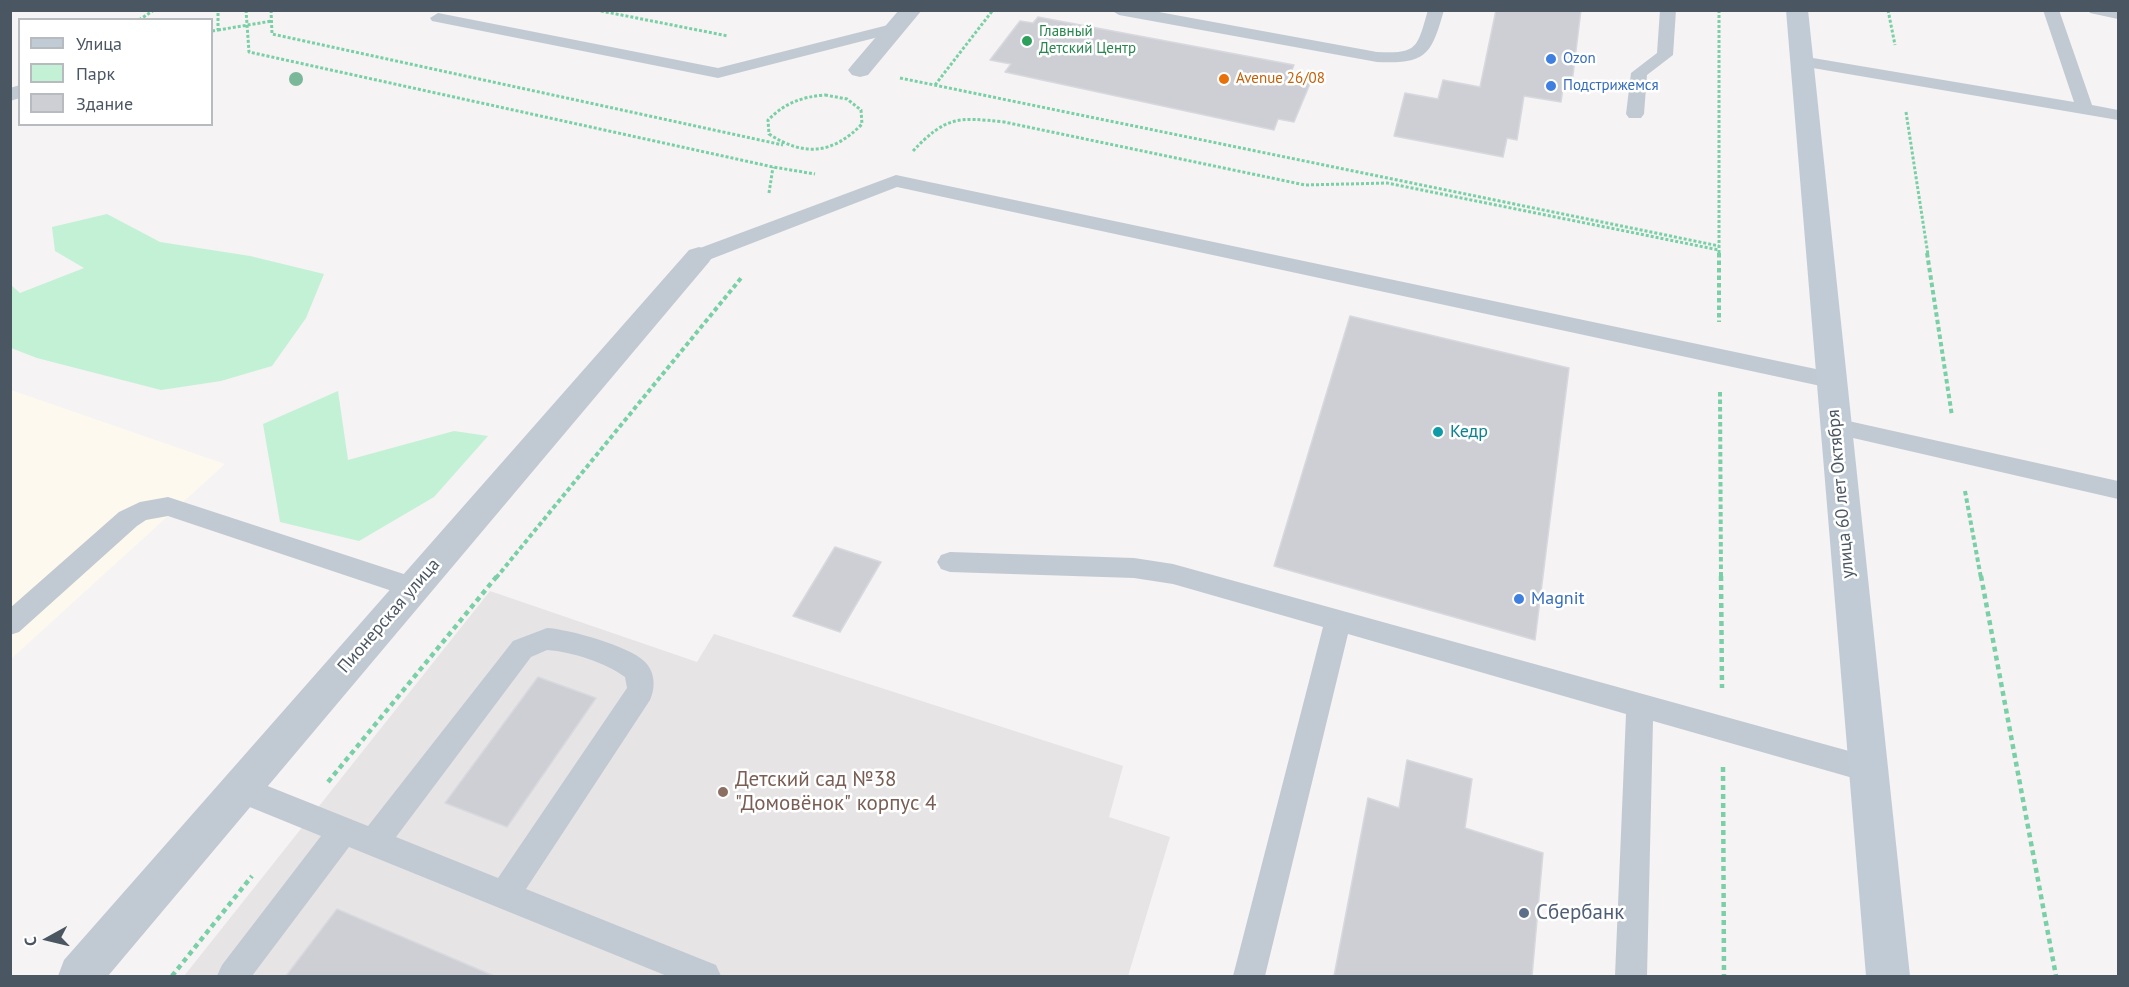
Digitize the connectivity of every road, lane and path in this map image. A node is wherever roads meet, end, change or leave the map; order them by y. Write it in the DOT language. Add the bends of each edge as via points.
graph roads {
  1 [pos="218,10"];
  2 [pos="246,10"];
  3 [pos="271,10"];
  4 [pos="596,10"];
  5 [pos="993,10"];
  6 [pos="1119,10"];
  7 [pos="1436,10"];
  8 [pos="1668,10"];
  9 [pos="1719,10"];
  10 [pos="1797,10"];
  11 [pos="2050,10"];
  12 [pos="2096,10"];
  13 [pos="2118,14"];
  14 [pos="438,18"];
  15 [pos="903,19"];
  16 [pos="272,21"];
  17 [pos="247,25"];
  18 [pos="218,30"];
  19 [pos="213,31"];
  20 [pos="737,38"];
  21 [pos="1802,61"];
  22 [pos="860,70"];
  23 [pos="935,85"];
  24 [pos="2085,110"];
  25 [pos="1635,114"];
  26 [pos="2118,116"];
  27 [pos="783,145"];
  28 [pos="909,155"];
  29 [pos="773,167"];
  30 [pos="819,175"];
  31 [pos="764,231"];
  32 [pos="1719,248"];
  33 [pos="699,256"];
  34 [pos="1719,356"];
  35 [pos="1830,380"];
  36 [pos="1835,426"];
  37 [pos="2118,490"];
  38 [pos="950,562"];
  39 [pos="413,587"];
  40 [pos="1338,620"];
  41 [pos="10,624"];
  42 [pos="1640,704"];
  43 [pos="1723,728"];
  44 [pos="1867,770"];
  45 [pos="240,789"];
  46 [pos="302,814"];
  47 [pos="343,831"];
  48 [pos="374,843"];
  49 [pos="258,868"];
  50 [pos="504,896"];
  51 [pos="80,976"];
  52 [pos="172,976"];
  53 [pos="233,976"];
  54 [pos="705,976"];
  55 [pos="1249,976"];
  56 [pos="1631,976"];
  57 [pos="1724,976"];
  58 [pos="1888,976"];
  1 -- 18 [label="path"];
  2 -- 17 [label="path"];
  3 -- 16 [label="path"];
  4 -- 20 [label="path"];
  5 -- 23 [label="path"];
  6 -- 7 [label="lane" via="1398,58 1413,56 1425,48"];
  8 -- 25 [label="lane" via="1665,55 1639,73"];
  9 -- 32 [label="path"];
  10 -- 21 [label="main road, улица 60 лет Октября"];
  11 -- 24 [label="lane"];
  12 -- 13 [label="lane"];
  14 -- 15 [label="lane" via="718,73"];
  15 -- 22 [label="street"];
  16 -- 17 [label="path"];
  16 -- 27 [label="path" via="273,34"];
  17 -- 18 [label="path"];
  17 -- 29 [label="path" via="249,52"];
  18 -- 19 [label="path"];
  21 -- 24 [label="lane"];
  21 -- 35 [label="main road, улица 60 лет Октября"];
  22 -- 23 [label="path"];
  23 -- 32 [label="path"];
  24 -- 26 [label="lane"];
  27 -- 27 [label="path" via="805,150 831,147 852,137 862,124 861,110 847,99 825,95 801,97 780,106 768,120 768,127 769,134"];
  28 -- 32 [label="path" via="928,133 950,120 1004,122 1305,185 1387,183"];
  29 -- 30 [label="path"];
  29 -- 31 [label="path"];
  31 -- 33 [label="lane"];
  31 -- 34 [label="lane" via="896,181"];
  31 -- 46 [label="path" via="761,254"];
  32 -- 34 [label="path"];
  33 -- 39 [label="street, Пионерская улица"];
  34 -- 35 [label="lane"];
  34 -- 43 [label="path"];
  35 -- 36 [label="main road, улица 60 лет Октября"];
  36 -- 37 [label="lane"];
  36 -- 44 [label="main road, улица 60 лет Октября"];
  38 -- 40 [label="lane" via="1143,569"];
  39 -- 41 [label="lane" via="168,506 128,519"];
  39 -- 45 [label="street, Пионерская улица"];
  40 -- 42 [label="lane"];
  40 -- 55 [label="lane"];
  42 -- 43 [label="lane"];
  42 -- 56 [label="lane"];
  43 -- 44 [label="lane"];
  43 -- 57 [label="path"];
  44 -- 58 [label="main road, улица 60 лет Октября"];
  45 -- 46 [label="lane"];
  45 -- 51 [label="street, Пионерская улица"];
  46 -- 47 [label="lane"];
  47 -- 48 [label="lane"];
  47 -- 53 [label="lane"];
  48 -- 50 [label="lane"];
  48 -- 50 [label="lane" via="522,650 534,642 561,640 626,662 641,680 640,691"];
  49 -- 52 [label="path"];
  50 -- 54 [label="lane"];
}
